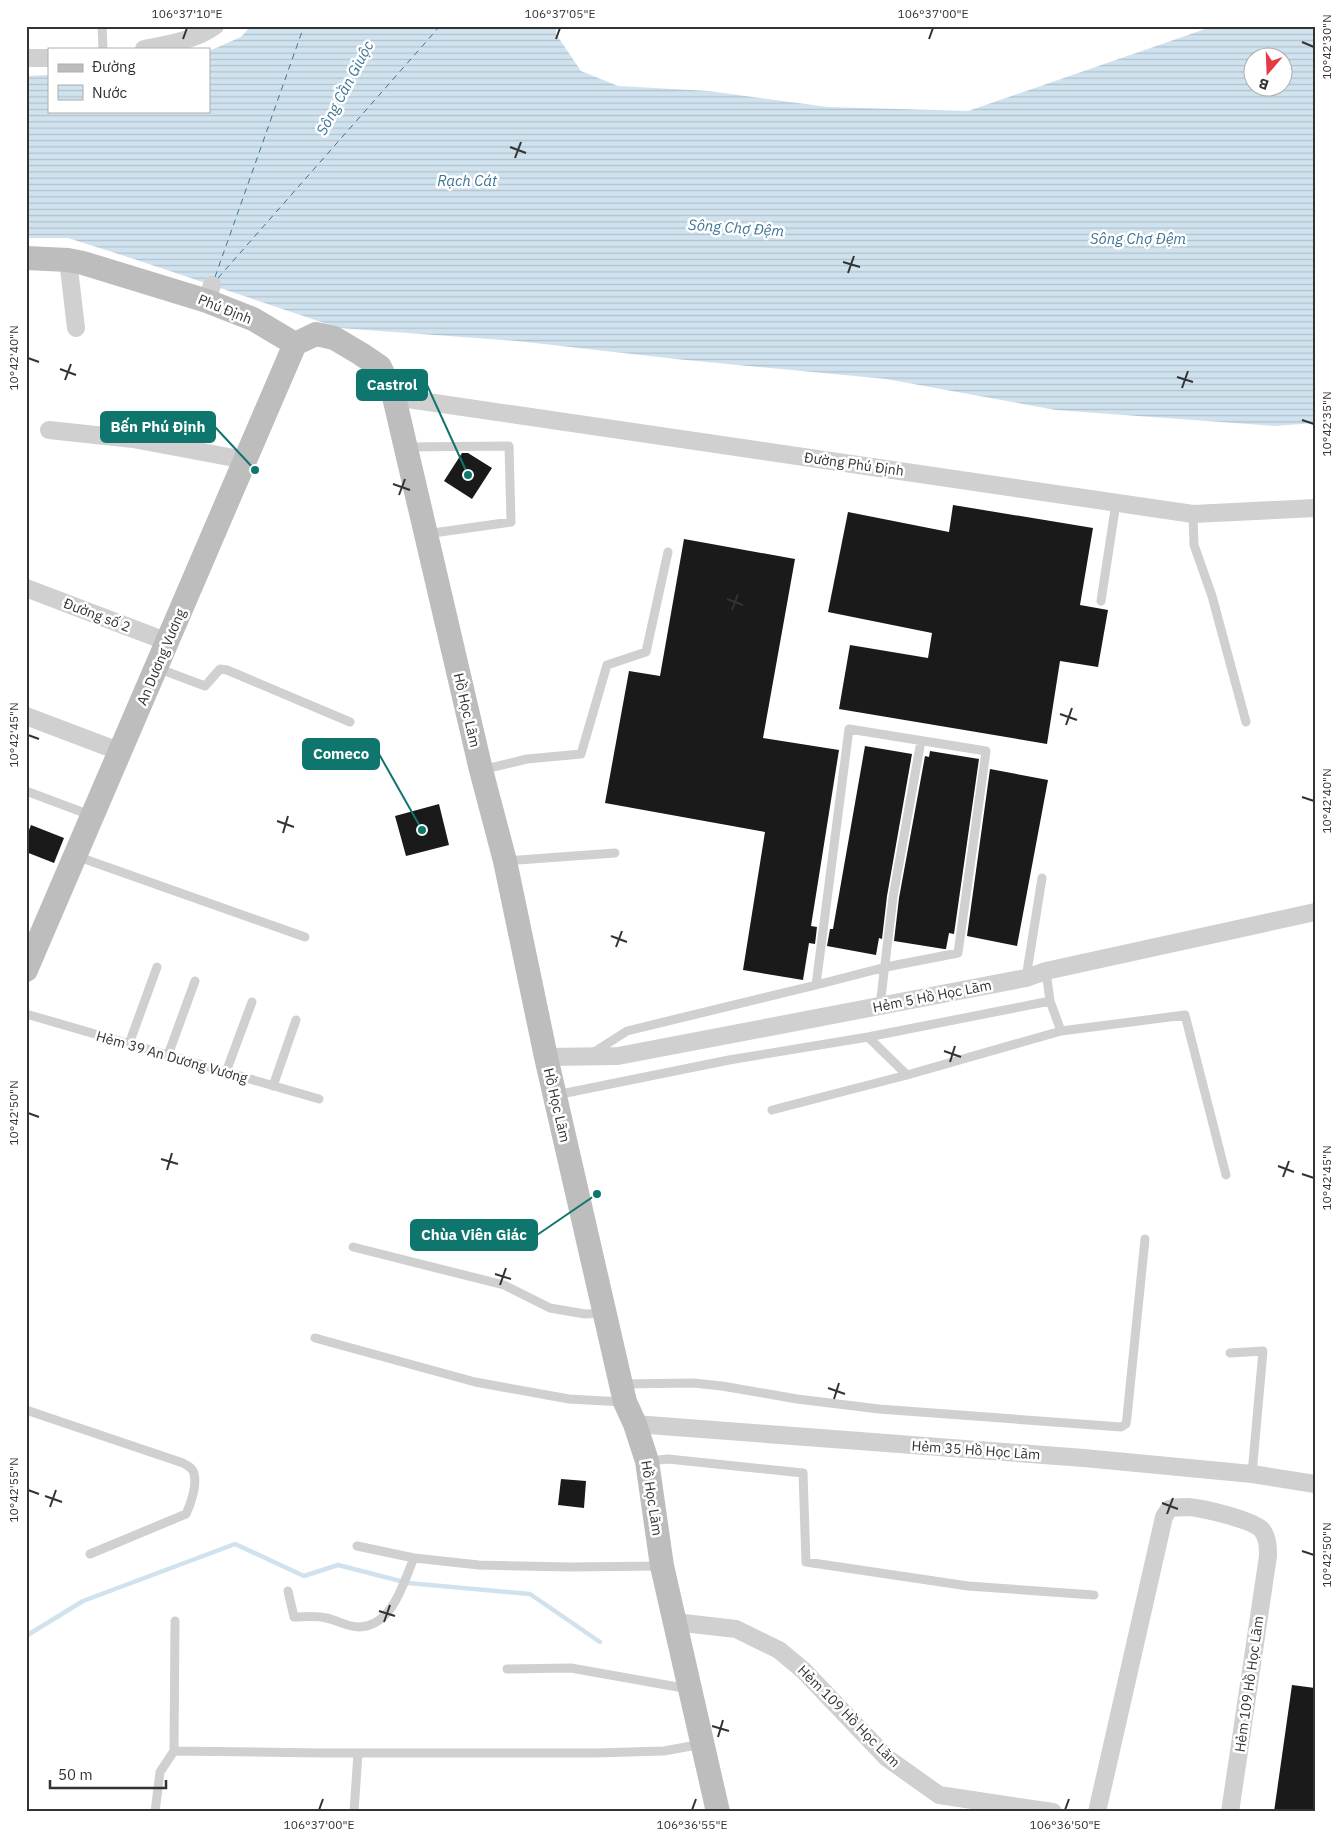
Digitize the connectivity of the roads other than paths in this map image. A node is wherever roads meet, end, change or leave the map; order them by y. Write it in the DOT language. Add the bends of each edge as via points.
graph roads {
  1 [pos="102,26"];
  2 [pos="215,26"];
  3 [pos="103,48"];
  4 [pos="149,48"];
  5 [pos="26,58"];
  6 [pos="48,58"];
  7 [pos="26,258"];
  8 [pos="68,260"];
  9 [pos="76,328"];
  10 [pos="295,344"];
  11 [pos="394,397"];
  12 [pos="49,430"];
  13 [pos="405,447"];
  14 [pos="245,460"];
  15 [pos="1116,503"];
  16 [pos="1315,508"];
  17 [pos="1193,514"];
  18 [pos="426,534"];
  19 [pos="668,552"];
  20 [pos="26,588"];
  21 [pos="1101,601"];
  22 [pos="168,642"];
  23 [pos="157,668"];
  24 [pos="26,716"];
  25 [pos="350,722"];
  26 [pos="1246,722"];
  27 [pos="921,741"];
  28 [pos="121,752"];
  29 [pos="481,770"];
  30 [pos="26,792"];
  31 [pos="93,816"];
  32 [pos="615,853"];
  33 [pos="76,856"];
  34 [pos="505,861"];
  35 [pos="1042,878"];
  36 [pos="1315,912"];
  37 [pos="305,937"];
  38 [pos="157,967"];
  39 [pos="886,967"];
  40 [pos="26,970"];
  41 [pos="1046,970"];
  42 [pos="1026,978"];
  43 [pos="195,981"];
  44 [pos="816,985"];
  45 [pos="1050,1001"];
  46 [pos="252,1002"];
  47 [pos="880,1006"];
  48 [pos="26,1014"];
  49 [pos="296,1020"];
  50 [pos="1061,1031"];
  51 [pos="868,1038"];
  52 [pos="129,1044"];
  53 [pos="168,1055"];
  54 [pos="588,1056"];
  55 [pos="546,1057"];
  56 [pos="226,1072"];
  57 [pos="907,1074"];
  58 [pos="273,1086"];
  59 [pos="556,1095"];
  60 [pos="318,1099"];
  61 [pos="772,1110"];
  62 [pos="1226,1174"];
  63 [pos="1145,1239"];
  64 [pos="353,1247"];
  65 [pos="604,1312"];
  66 [pos="315,1338"];
  67 [pos="1230,1353"];
  68 [pos="623,1393"];
  69 [pos="26,1410"];
  70 [pos="635,1424"];
  71 [pos="647,1461"];
  72 [pos="1252,1474"];
  73 [pos="1315,1484"];
  74 [pos="358,1546"];
  75 [pos="90,1554"];
  76 [pos="414,1558"];
  77 [pos="662,1566"];
  78 [pos="288,1591"];
  79 [pos="1094,1595"];
  80 [pos="175,1621"];
  81 [pos="676,1622"];
  82 [pos="507,1669"];
  83 [pos="691,1689"];
  84 [pos="702,1744"];
  85 [pos="174,1751"];
  86 [pos="358,1753"];
  87 [pos="155,1812"];
  88 [pos="354,1812"];
  89 [pos="718,1812"];
  90 [pos="1053,1812"];
  91 [pos="1097,1812"];
  92 [pos="1230,1812"];
  1 -- 3 [label="lane"];
  2 -- 4 [label="street" via="179,42"];
  5 -- 6 [label="street"];
  7 -- 8 [label="main road, Phú Định"];
  8 -- 9 [label="street"];
  8 -- 10 [label="main road, Phú Định" via="210,293"];
  10 -- 11 [label="main road" via="316,334 334,338 380,367"];
  10 -- 14 [label="main road, An Dương Vương"];
  11 -- 13 [label="main road, Hồ Học Lãm"];
  11 -- 15 [label="street, Đường Phú Định"];
  12 -- 14 [label="street" via="133,439"];
  13 -- 18 [label="main road, Hồ Học Lãm"];
  13 -- 18 [label="lane" via="509,446 511,522"];
  14 -- 22 [label="main road, An Dương Vương"];
  15 -- 17 [label="street, Đường Phú Định"];
  15 -- 21 [label="lane"];
  16 -- 17 [label="street, Đường Phú Định"];
  17 -- 26 [label="lane" via="1194,545 1212,596"];
  18 -- 29 [label="main road, Hồ Học Lãm"];
  19 -- 29 [label="lane" via="646,652 608,665 580,754 527,759"];
  20 -- 22 [label="street, Đường số 2"];
  22 -- 23 [label="main road, An Dương Vương"];
  23 -- 25 [label="lane" via="205,686 220,669 227,670"];
  23 -- 28 [label="main road, An Dương Vương"];
  24 -- 28 [label="street"];
  27 -- 39 [label="lane" via="893,897"];
  27 -- 39 [label="lane" via="986,751 958,953"];
  27 -- 44 [label="lane" via="849,729"];
  28 -- 31 [label="main road, An Dương Vương"];
  29 -- 34 [label="main road, Hồ Học Lãm"];
  30 -- 31 [label="lane"];
  31 -- 33 [label="main road, An Dương Vương"];
  32 -- 34 [label="lane"];
  33 -- 37 [label="lane"];
  33 -- 40 [label="main road, An Dương Vương"];
  34 -- 55 [label="main road, Hồ Học Lãm"];
  35 -- 42 [label="lane"];
  36 -- 41 [label="street, Hẻm 5 Hồ Học Lãm"];
  38 -- 52 [label="lane"];
  39 -- 44 [label="lane"];
  39 -- 47 [label="lane"];
  41 -- 42 [label="street, Hẻm 5 Hồ Học Lãm"];
  41 -- 45 [label="lane"];
  42 -- 47 [label="street, Hẻm 5 Hồ Học Lãm"];
  43 -- 53 [label="lane"];
  44 -- 54 [label="lane" via="627,1031"];
  45 -- 50 [label="lane"];
  45 -- 51 [label="lane"];
  46 -- 56 [label="lane"];
  47 -- 54 [label="street, Hẻm 5 Hồ Học Lãm" via="618,1056"];
  48 -- 52 [label="lane, Hẻm 39 An Dương Vương"];
  49 -- 58 [label="lane"];
  50 -- 57 [label="lane"];
  50 -- 62 [label="lane" via="1185,1015"];
  51 -- 57 [label="lane"];
  51 -- 59 [label="lane" via="729,1060"];
  52 -- 53 [label="lane, Hẻm 39 An Dương Vương"];
  53 -- 56 [label="lane, Hẻm 39 An Dương Vương"];
  54 -- 55 [label="street, Hẻm 5 Hồ Học Lãm"];
  55 -- 59 [label="main road, Hồ Học Lãm"];
  56 -- 58 [label="lane, Hẻm 39 An Dương Vương"];
  57 -- 61 [label="lane"];
  58 -- 60 [label="lane, Hẻm 39 An Dương Vương"];
  59 -- 65 [label="main road, Hồ Học Lãm"];
  63 -- 68 [label="lane" via="1127,1417 1126,1424 1120,1426 879,1409 693,1383"];
  64 -- 65 [label="lane" via="504,1285 550,1308 585,1314"];
  65 -- 68 [label="main road, Hồ Học Lãm"];
  66 -- 68 [label="lane" via="475,1382 569,1399"];
  67 -- 72 [label="lane" via="1263,1351"];
  68 -- 70 [label="main road, Hồ Học Lãm"];
  69 -- 75 [label="lane" via="183,1463 194,1473 195,1483 186,1514"];
  70 -- 71 [label="main road, Hồ Học Lãm"];
  70 -- 72 [label="street, Hẻm 35 Hồ Học Lãm"];
  71 -- 77 [label="main road, Hồ Học Lãm"];
  71 -- 79 [label="lane" via="668,1459 803,1473 806,1562 968,1586"];
  72 -- 73 [label="street, Hẻm 35 Hồ Học Lãm"];
  74 -- 76 [label="lane"];
  76 -- 77 [label="lane" via="479,1565"];
  76 -- 78 [label="lane" via="388,1613 374,1624 358,1627 325,1617 294,1617"];
  77 -- 81 [label="main road, Hồ Học Lãm"];
  80 -- 85 [label="lane"];
  81 -- 83 [label="main road, Hồ Học Lãm"];
  81 -- 90 [label="street, Hẻm 109 Hồ Học Lãm" via="736,1629 779,1650 803,1670 887,1758 939,1795"];
  82 -- 83 [label="lane" via="572,1668"];
  83 -- 84 [label="main road, Hồ Học Lãm"];
  84 -- 86 [label="lane" via="664,1750 605,1752"];
  84 -- 89 [label="main road, Hồ Học Lãm"];
  85 -- 86 [label="lane"];
  85 -- 87 [label="lane" via="160,1772"];
  86 -- 88 [label="lane"];
  91 -- 92 [label="street, Hẻm 109 Hồ Học Lãm" via="1164,1517 1169,1509 1177,1507 1190,1507 1247,1521 1264,1532 1268,1544"];
}
